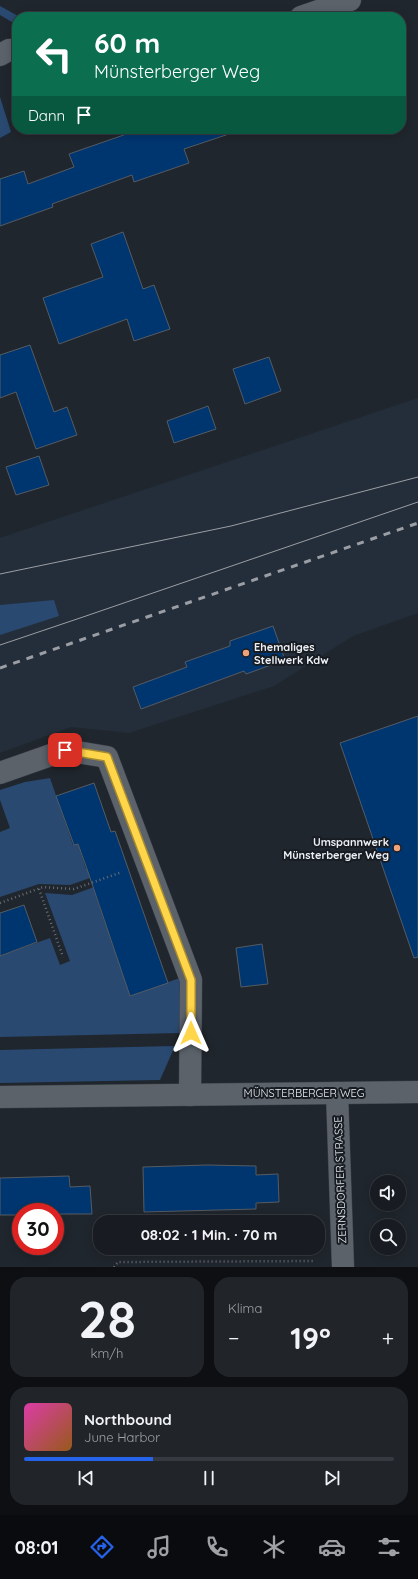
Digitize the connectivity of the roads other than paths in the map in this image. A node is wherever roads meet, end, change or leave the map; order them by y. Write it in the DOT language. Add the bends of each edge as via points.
graph roads {
  1 [pos="350,0"];
  2 [pos="315,12"];
  3 [pos="12,50"];
  4 [pos="0,55"];
  5 [pos="0,773"];
  6 [pos="418,1092"];
  7 [pos="337,1093"];
  8 [pos="190,1094"];
  9 [pos="0,1097"];
  10 [pos="343,1264"];
  1 -- 2 [label="street"];
  3 -- 4 [label="street"];
  5 -- 8 [label="street" via="65,750 107,757 191,980"];
  6 -- 7 [label="street, MÜNSTERBERGER WEG"];
  7 -- 8 [label="street, MÜNSTERBERGER WEG"];
  7 -- 10 [label="street, ZERNSDORFER STRASSE"];
  8 -- 9 [label="street, MÜNSTERBERGER WEG"];
}
